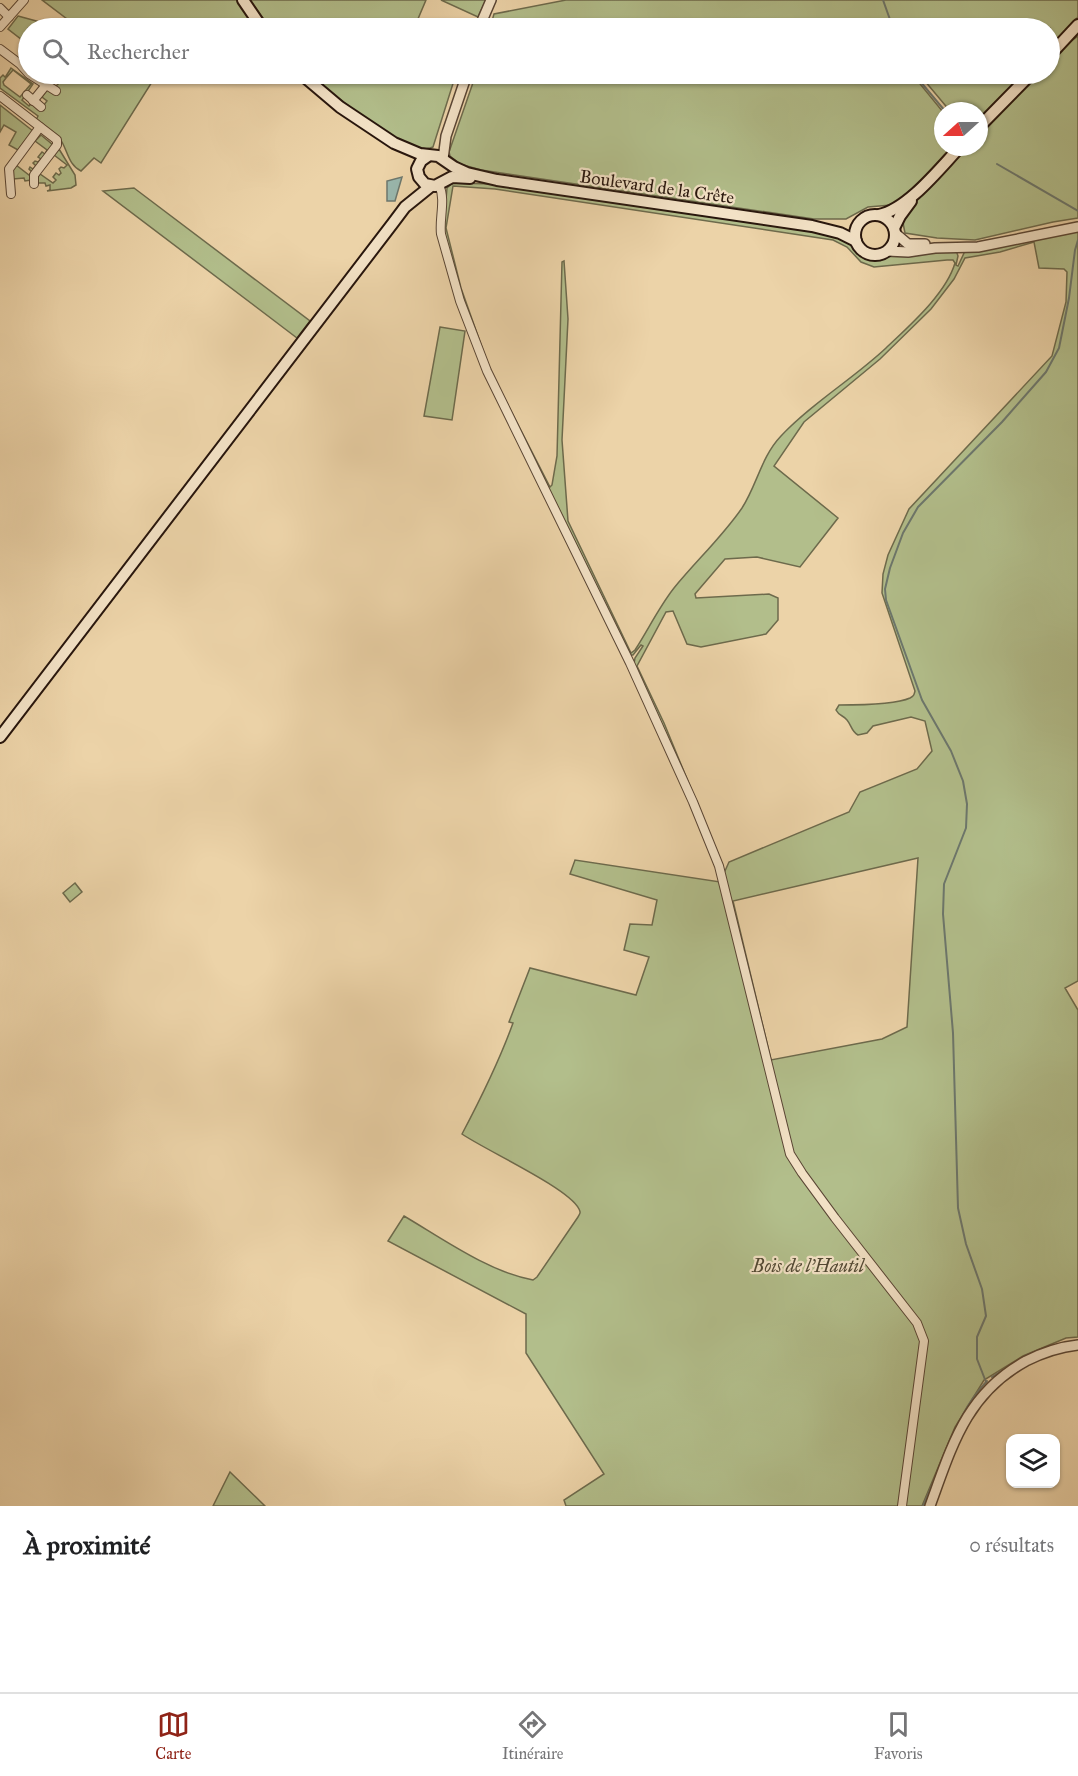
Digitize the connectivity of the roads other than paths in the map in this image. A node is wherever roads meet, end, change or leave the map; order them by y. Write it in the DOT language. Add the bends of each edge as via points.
graph roads {
  1 [pos="24,0"];
  2 [pos="243,0"];
  3 [pos="491,0"];
  4 [pos="0,8"];
  5 [pos="487,12"];
  6 [pos="9,17"];
  7 [pos="255,18"];
  8 [pos="484,18"];
  9 [pos="486,18"];
  10 [pos="1078,25"];
  11 [pos="0,27"];
  12 [pos="1060,44"];
  13 [pos="0,49"];
  14 [pos="18,63"];
  15 [pos="313,84"];
  16 [pos="464,84"];
  17 [pos="1021,84"];
  18 [pos="46,85"];
  19 [pos="56,92"];
  20 [pos="0,96"];
  21 [pos="41,107"];
  22 [pos="988,118"];
  23 [pos="40,127"];
  24 [pos="394,143"];
  25 [pos="951,156"];
  26 [pos="437,158"];
  27 [pos="418,172"];
  28 [pos="497,180"];
  29 [pos="34,184"];
  30 [pos="438,184"];
  31 [pos="922,187"];
  32 [pos="12,194"];
  33 [pos="405,207"];
  34 [pos="879,215"];
  35 [pos="859,222"];
  36 [pos="1078,225"];
  37 [pos="812,226"];
  38 [pos="895,231"];
  39 [pos="856,241"];
  40 [pos="887,251"];
  41 [pos="0,737"];
  42 [pos="1078,1345"];
  43 [pos="902,1506"];
  44 [pos="930,1506"];
  1 -- 6 [label="street"];
  2 -- 7 [label="main road"];
  3 -- 5 [label="street"];
  4 -- 6 [label="street"];
  5 -- 8 [label="street"];
  5 -- 9 [label="street"];
  6 -- 11 [label="street"];
  10 -- 12 [label="main road"];
  13 -- 14 [label="street"];
  15 -- 24 [label="main road, Boulevard de la Crête"];
  16 -- 26 [label="street"];
  17 -- 22 [label="main road"];
  18 -- 19 [label="street"];
  18 -- 21 [label="street" via="30,98"];
  20 -- 23 [label="street"];
  23 -- 29 [label="street" via="57,141 34,175"];
  23 -- 32 [label="street" via="8,170"];
  24 -- 26 [label="main road, Boulevard de la Crête"];
  24 -- 27 [label="main road, Boulevard de la Crête"];
  25 -- 31 [label="main road"];
  26 -- 27 [label="main road" via="421,161"];
  26 -- 28 [label="main road, Boulevard de la Crête" via="467,173"];
  26 -- 30 [label="main road" via="448,171"];
  27 -- 30 [label="main road, Boulevard de la Crête" via="423,183"];
  27 -- 33 [label="main road" via="415,189"];
  28 -- 30 [label="main road, Boulevard de la Crête" via="457,177"];
  28 -- 37 [label="main road, Boulevard de la Crête"];
  30 -- 33 [label="main road"];
  30 -- 43 [label="street" via="442,193 441,234 474,340 630,663 719,866 790,1154 917,1323 924,1341"];
  31 -- 34 [label="main road"];
  31 -- 38 [label="main road" via="900,216"];
  33 -- 41 [label="main road"];
  34 -- 35 [label="main road"];
  34 -- 38 [label="main road" via="887,218"];
  35 -- 37 [label="main road, Boulevard de la Crête"];
  35 -- 39 [label="main road"];
  36 -- 38 [label="street" via="972,244 911,245"];
  36 -- 40 [label="street" via="978,247"];
  37 -- 39 [label="main road, Boulevard de la Crête"];
  38 -- 40 [label="main road" via="894,242"];
  39 -- 40 [label="main road" via="867,253"];
  42 -- 44 [label="street" via="1041,1353 991,1385 964,1421"];
}
